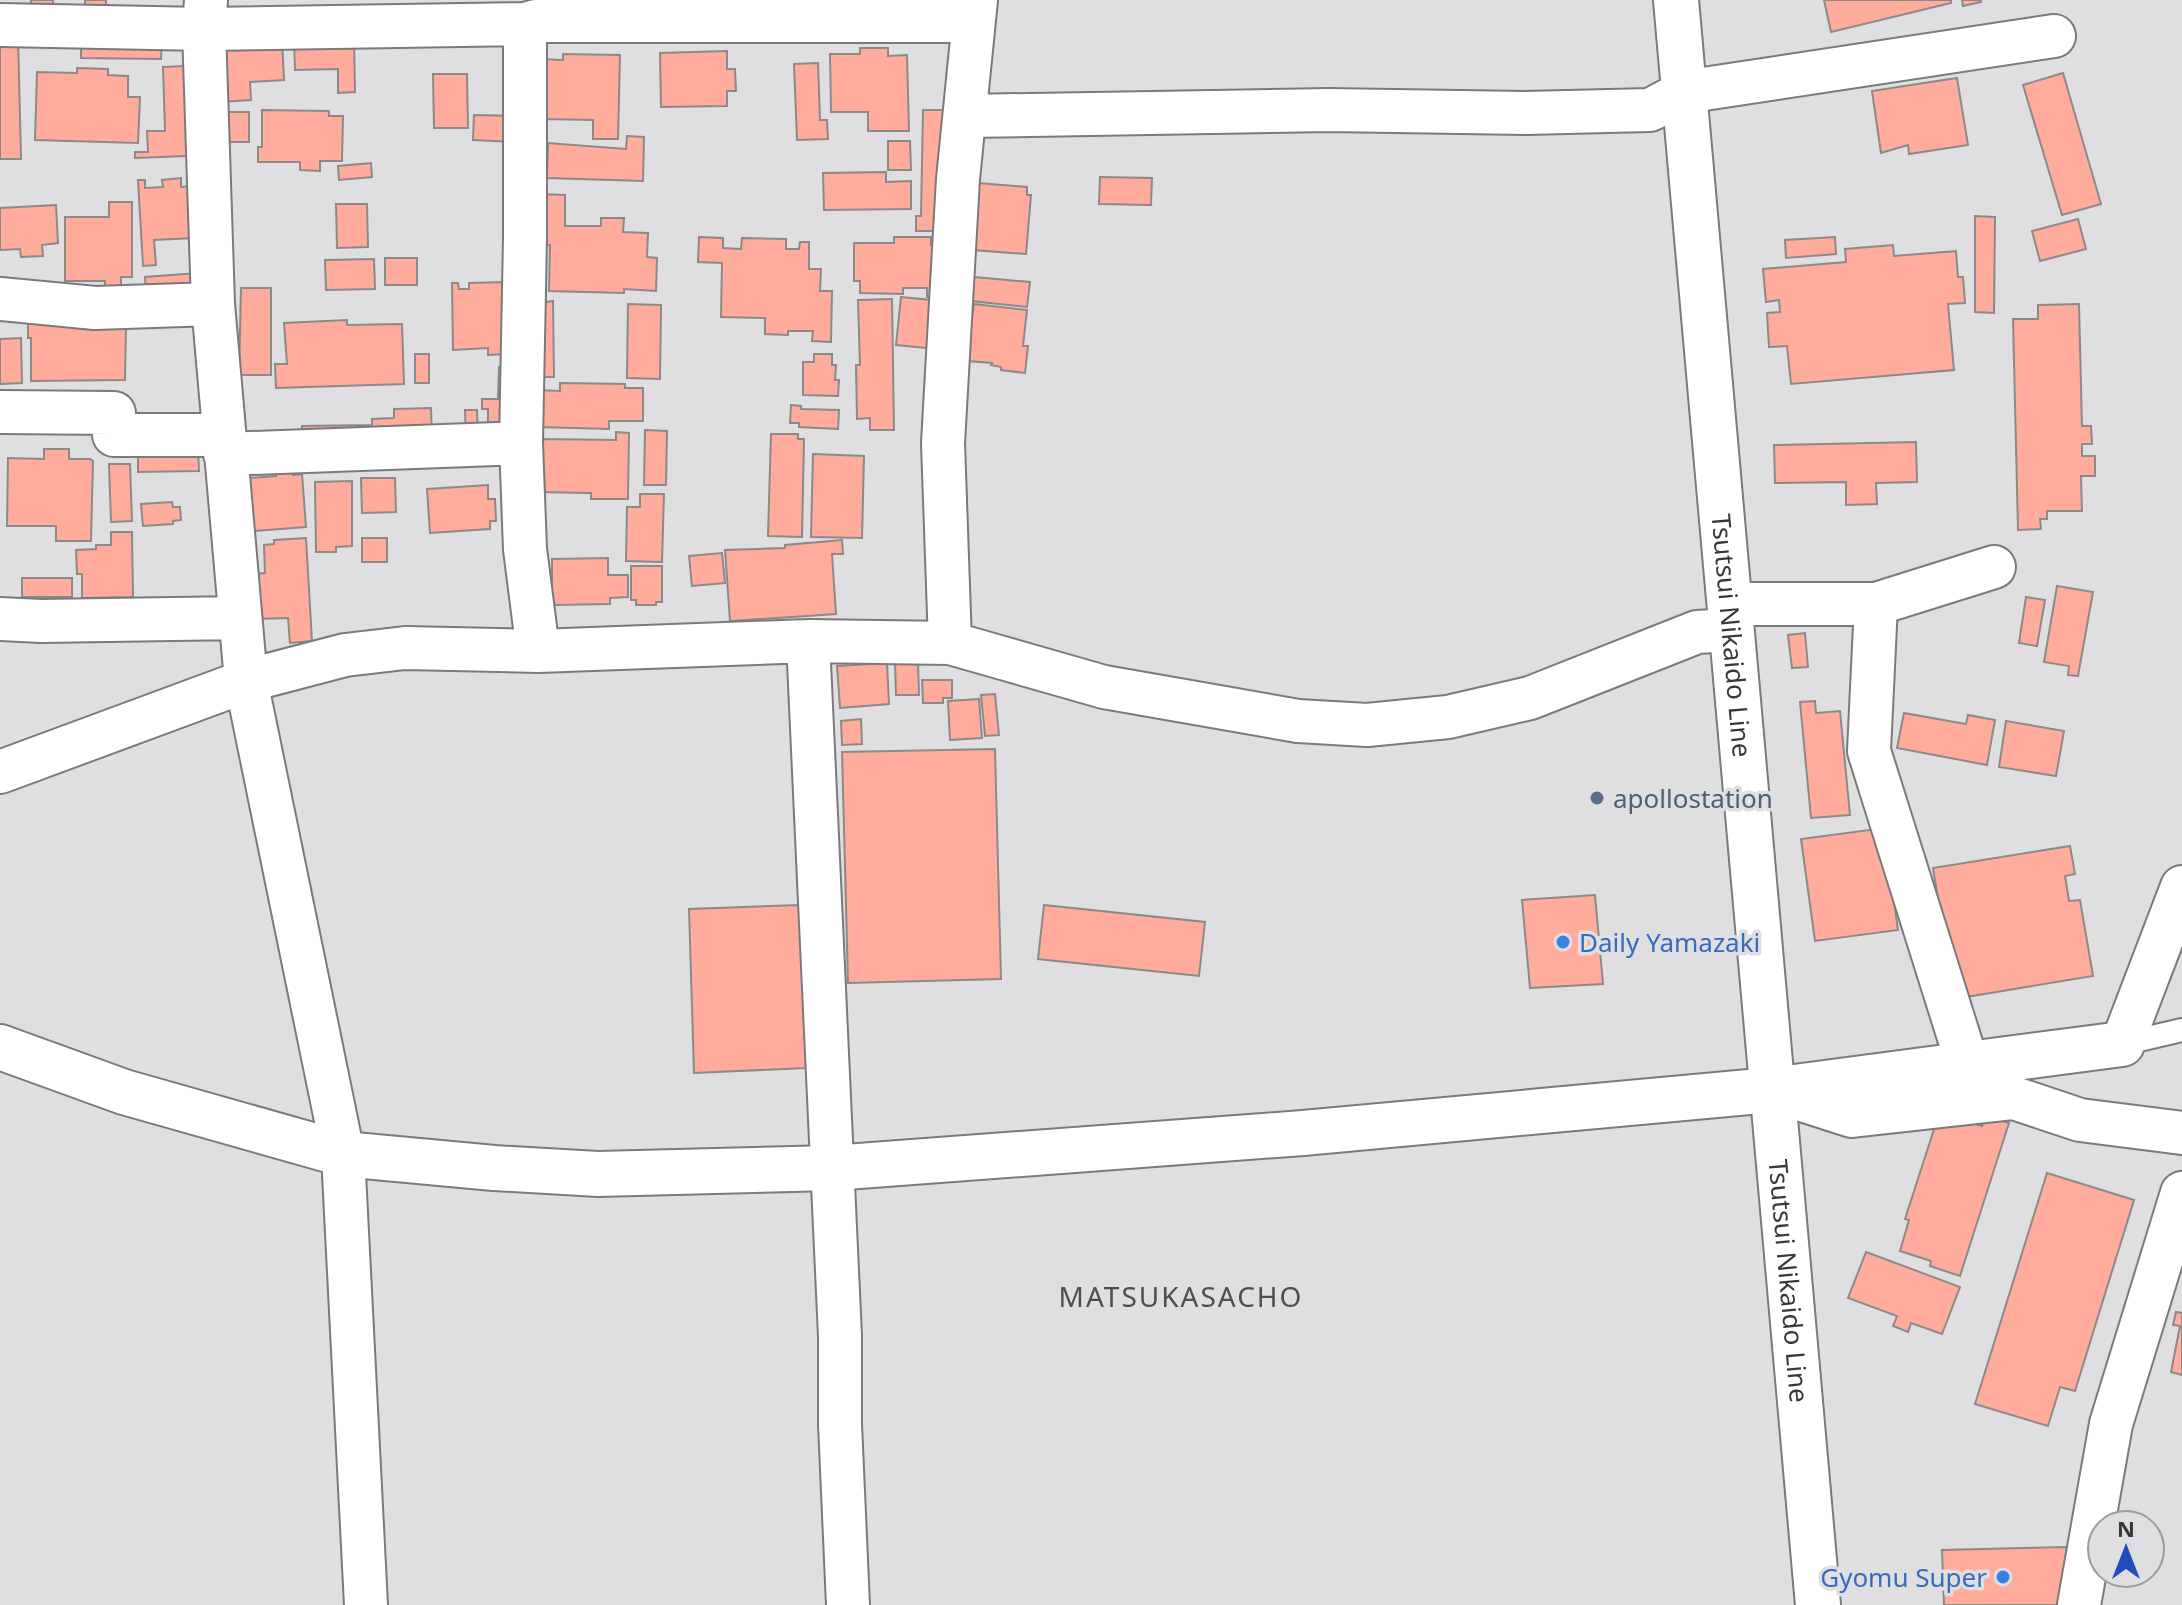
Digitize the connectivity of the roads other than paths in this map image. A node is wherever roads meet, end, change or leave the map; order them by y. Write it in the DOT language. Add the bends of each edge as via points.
graph roads {
  1 [pos="1676,0"];
  2 [pos="974,11"];
  3 [pos="205,15"];
  4 [pos="529,15"];
  5 [pos="0,25"];
  6 [pos="2054,36"];
  7 [pos="1684,92"];
  8 [pos="965,116"];
  9 [pos="0,299"];
  10 [pos="213,304"];
  11 [pos="0,412"];
  12 [pos="521,443"];
  13 [pos="224,445"];
  14 [pos="1994,567"];
  15 [pos="1876,604"];
  16 [pos="1730,617"];
  17 [pos="240,618"];
  18 [pos="0,619"];
  19 [pos="808,641"];
  20 [pos="950,643"];
  21 [pos="538,651"];
  22 [pos="246,681"];
  23 [pos="0,772"];
  24 [pos="2182,887"];
  25 [pos="2182,1030"];
  26 [pos="2122,1044"];
  27 [pos="0,1047"];
  28 [pos="1968,1066"];
  29 [pos="1771,1090"];
  30 [pos="2182,1133"];
  31 [pos="343,1154"];
  32 [pos="832,1168"];
  33 [pos="2182,1193"];
  34 [pos="366,1605"];
  35 [pos="848,1605"];
  36 [pos="1818,1605"];
  37 [pos="2079,1605"];
  1 -- 7 [label="street, Tsutsui Nikaido Line"];
  2 -- 4 [label="street"];
  2 -- 8 [label="street"];
  3 -- 4 [label="street"];
  3 -- 5 [label="street"];
  3 -- 10 [label="street"];
  4 -- 12 [label="street"];
  6 -- 7 [label="street"];
  7 -- 8 [label="street" via="1650,110"];
  7 -- 16 [label="street, Tsutsui Nikaido Line"];
  8 -- 20 [label="street" via="943,443"];
  9 -- 10 [label="street" via="95,308"];
  10 -- 13 [label="street"];
  11 -- 13 [label="street" via="114,413 114,435"];
  12 -- 13 [label="street"];
  12 -- 21 [label="street" via="525,549"];
  13 -- 17 [label="street"];
  14 -- 15 [label="street"];
  15 -- 16 [label="street"];
  15 -- 28 [label="street" via="1869,751"];
  16 -- 20 [label="street" via="1530,698 1448,717 1367,725 1298,721 1104,687"];
  16 -- 29 [label="street, Tsutsui Nikaido Line"];
  17 -- 18 [label="street"];
  17 -- 22 [label="street"];
  19 -- 20 [label="street"];
  19 -- 21 [label="street"];
  19 -- 32 [label="street"];
  21 -- 22 [label="street" via="405,648 345,655"];
  22 -- 23 [label="street"];
  22 -- 31 [label="street"];
  24 -- 26 [label="street"];
  25 -- 26 [label="lane"];
  26 -- 28 [label="street"];
  27 -- 31 [label="street" via="124,1092"];
  28 -- 29 [label="street"];
  29 -- 30 [label="street" via="1852,1116 2014,1098 2080,1120"];
  29 -- 32 [label="street" via="1303,1133"];
  29 -- 36 [label="street, Tsutsui Nikaido Line"];
  31 -- 32 [label="street" via="598,1174"];
  31 -- 34 [label="street"];
  32 -- 35 [label="street"];
  33 -- 37 [label="street" via="2111,1424"];
}
